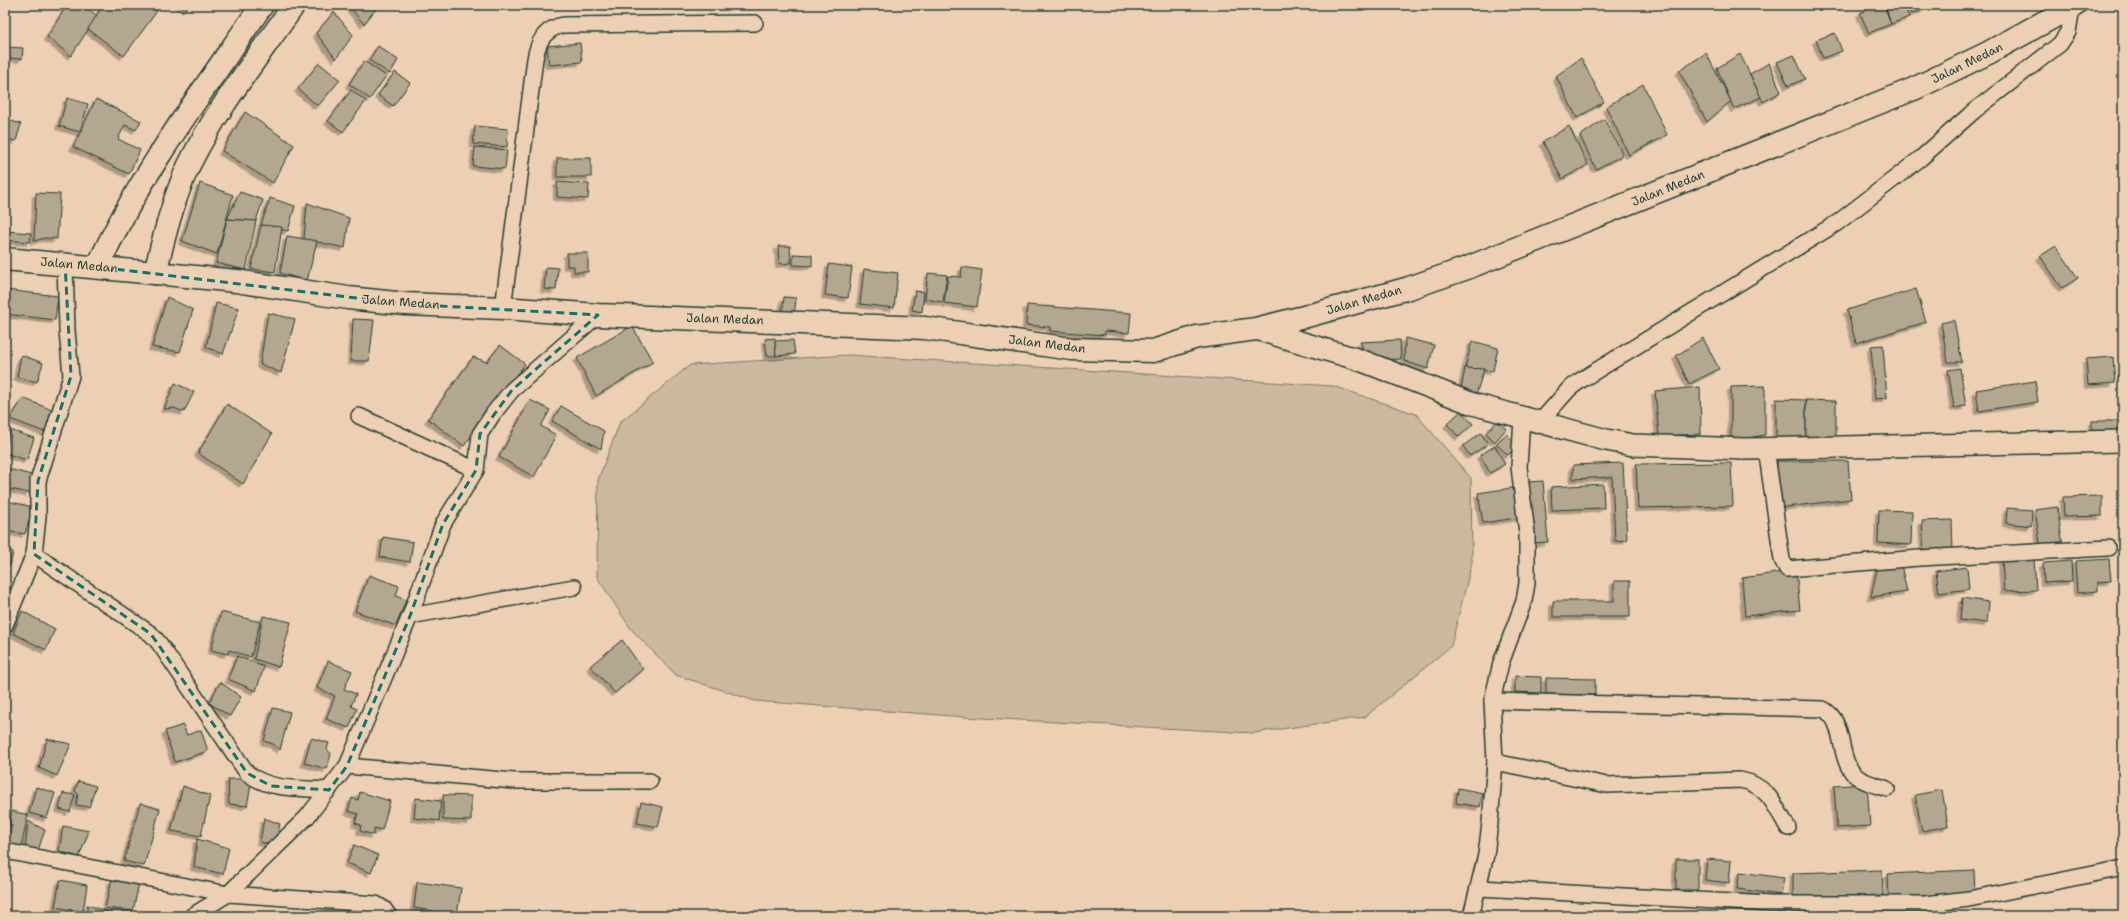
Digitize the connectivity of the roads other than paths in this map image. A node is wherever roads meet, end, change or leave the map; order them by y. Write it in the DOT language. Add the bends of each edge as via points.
graph roads {
  1 [pos="262,5"];
  2 [pos="294,5"];
  3 [pos="2073,6"];
  4 [pos="755,24"];
  5 [pos="5,259"];
  6 [pos="65,263"];
  7 [pos="98,266"];
  8 [pos="155,273"];
  9 [pos="502,308"];
  10 [pos="598,315"];
  11 [pos="1256,329"];
  12 [pos="359,416"];
  13 [pos="1531,420"];
  14 [pos="2123,441"];
  15 [pos="1766,448"];
  16 [pos="476,470"];
  17 [pos="2108,548"];
  18 [pos="34,554"];
  19 [pos="574,587"];
  20 [pos="410,616"];
  21 [pos="5,625"];
  22 [pos="1492,701"];
  23 [pos="1495,762"];
  24 [pos="347,766"];
  25 [pos="650,781"];
  26 [pos="1887,789"];
  27 [pos="329,790"];
  28 [pos="1788,828"];
  29 [pos="5,851"];
  30 [pos="2123,868"];
  31 [pos="1479,888"];
  32 [pos="228,894"];
  33 [pos="192,916"];
  34 [pos="389,916"];
  35 [pos="1472,916"];
  1 -- 7 [label="main road" via="146,178 121,218"];
  2 -- 8 [label="main road" via="203,138 178,193"];
  3 -- 11 [label="main road, Jalan Medan" via="1988,53 1916,88 1467,268 1409,288"];
  3 -- 13 [label="street" via="2068,32 2060,44 1974,111 1867,202 1807,242 1581,380"];
  4 -- 9 [label="street" via="564,25 544,34 539,41 535,59"];
  5 -- 6 [label="main road, Jalan Medan"];
  6 -- 7 [label="main road, Jalan Medan"];
  6 -- 18 [label="street" via="66,324 71,376 38,481"];
  7 -- 8 [label="main road, Jalan Medan"];
  8 -- 9 [label="main road, Jalan Medan" via="236,281 362,300"];
  9 -- 10 [label="main road, Jalan Medan"];
  10 -- 11 [label="main road, Jalan Medan" via="925,328 1072,349 1153,350 1197,337"];
  10 -- 16 [label="street" via="512,390 493,414 480,434"];
  11 -- 13 [label="street" via="1360,360 1455,397"];
  12 -- 16 [label="street"];
  13 -- 15 [label="street" via="1633,445"];
  13 -- 22 [label="street" via="1519,467 1526,534 1527,583 1524,601 1501,663"];
  14 -- 15 [label="street"];
  15 -- 17 [label="street" via="1782,560 1784,567 1787,568"];
  16 -- 20 [label="street" via="443,524"];
  18 -- 21 [label="street"];
  18 -- 27 [label="street" via="159,642 247,773 271,786"];
  19 -- 20 [label="street"];
  20 -- 24 [label="street"];
  22 -- 23 [label="street"];
  22 -- 26 [label="street" via="1823,709 1830,712 1834,718 1847,764 1854,775"];
  23 -- 28 [label="street" via="1607,785 1740,780 1751,782 1767,794"];
  23 -- 31 [label="street" via="1490,823"];
  24 -- 25 [label="street" via="514,780"];
  24 -- 27 [label="street"];
  27 -- 32 [label="street" via="307,817"];
  29 -- 32 [label="street"];
  30 -- 31 [label="street" via="1969,899 1925,904 1770,904"];
  31 -- 35 [label="street"];
  32 -- 33 [label="street"];
  32 -- 34 [label="street" via="372,903 384,909"];
}
